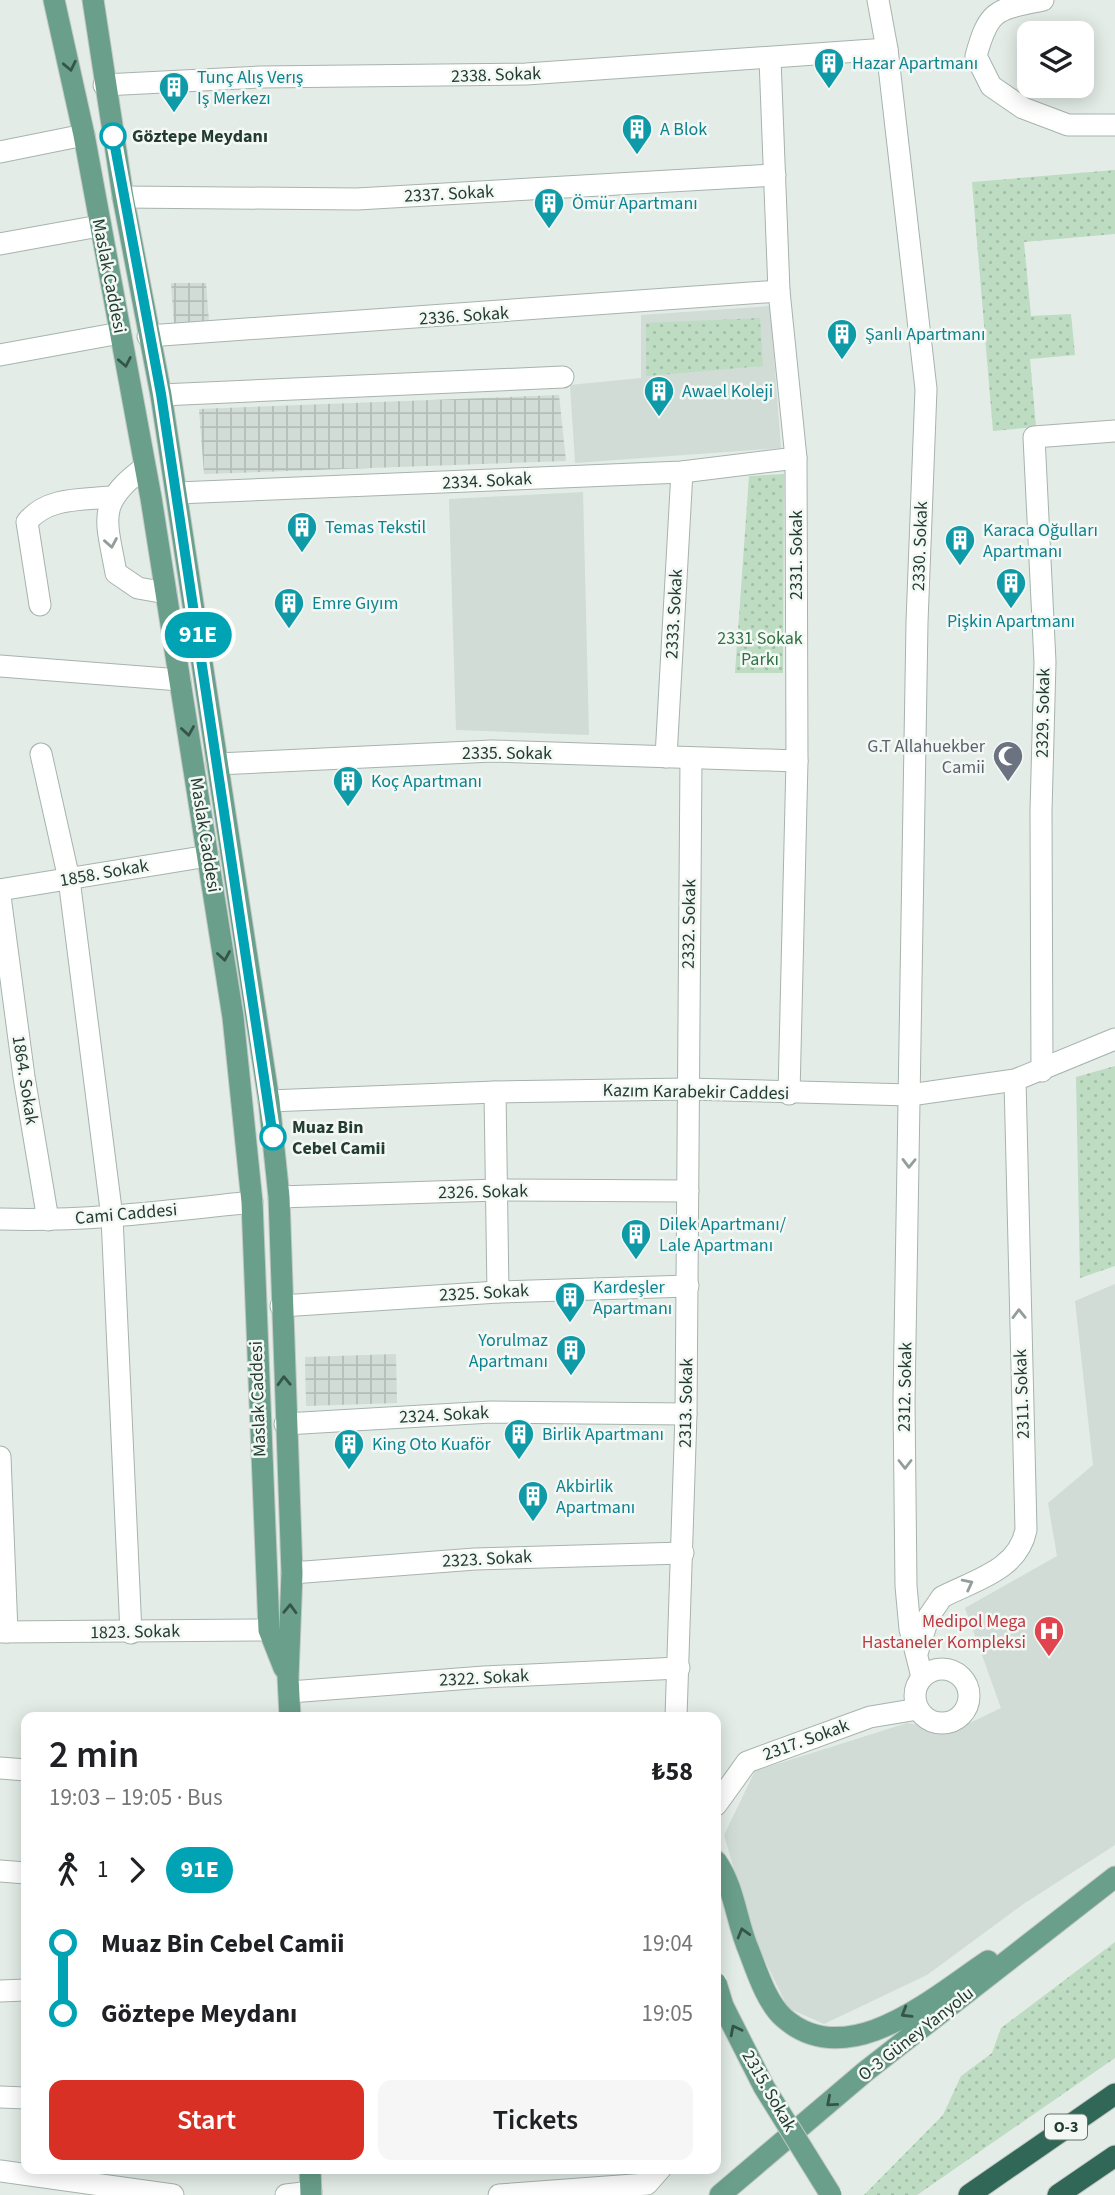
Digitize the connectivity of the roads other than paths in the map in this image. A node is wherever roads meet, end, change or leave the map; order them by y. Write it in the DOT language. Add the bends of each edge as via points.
graph roads {
  1 [pos="54,0"];
  2 [pos="93,0"];
  3 [pos="878,0"];
  4 [pos="1043,0"];
  5 [pos="887,50"];
  6 [pos="770,59"];
  7 [pos="104,85"];
  8 [pos="1115,125"];
  9 [pos="84,135"];
  10 [pos="0,152"];
  11 [pos="775,175"];
  12 [pos="123,197"];
  13 [pos="99,226"];
  14 [pos="0,244"];
  15 [pos="779,291"];
  16 [pos="120,333"];
  17 [pos="148,337"];
  18 [pos="0,355"];
  19 [pos="563,377"];
  20 [pos="161,394"];
  21 [pos="1115,431"];
  22 [pos="796,458"];
  23 [pos="145,467"];
  24 [pos="682,472"];
  25 [pos="177,494"];
  26 [pos="111,497"];
  27 [pos="166,593"];
  28 [pos="40,604"];
  29 [pos="0,666"];
  30 [pos="180,680"];
  31 [pos="41,754"];
  32 [pos="666,757"];
  33 [pos="691,758"];
  34 [pos="797,761"];
  35 [pos="217,764"];
  36 [pos="208,856"];
  37 [pos="69,879"];
  38 [pos="0,890"];
  39 [pos="0,897"];
  40 [pos="1115,1039"];
  41 [pos="1042,1071"];
  42 [pos="1015,1080"];
  43 [pos="688,1089"];
  44 [pos="495,1092"];
  45 [pos="789,1094"];
  46 [pos="910,1095"];
  47 [pos="269,1101"];
  48 [pos="497,1190"];
  49 [pos="688,1191"];
  50 [pos="279,1197"];
  51 [pos="251,1202"];
  52 [pos="111,1216"];
  53 [pos="0,1219"];
  54 [pos="48,1220"];
  55 [pos="688,1286"];
  56 [pos="498,1292"];
  57 [pos="281,1306"];
  58 [pos="686,1414"];
  59 [pos="285,1424"];
  60 [pos="0,1457"];
  61 [pos="683,1553"];
  62 [pos="292,1573"];
  63 [pos="906,1586"];
  64 [pos="935,1604"];
  65 [pos="269,1630"];
  66 [pos="3,1632"];
  67 [pos="131,1633"];
  68 [pos="917,1656"];
  69 [pos="679,1668"];
  70 [pos="922,1677"];
  71 [pos="289,1684"];
  72 [pos="918,1709"];
  73 [pos="290,1712"];
  74 [pos="676,1712"];
  75 [pos="0,1768"];
  76 [pos="21,1770"];
  77 [pos="721,1798"];
  78 [pos="721,1868"];
  79 [pos="0,1871"];
  80 [pos="21,1873"];
  81 [pos="1115,1877"];
  82 [pos="1049,1929"];
  83 [pos="21,1990"];
  84 [pos="0,1991"];
  85 [pos="721,1999"];
  86 [pos="1115,2094"];
  87 [pos="0,2097"];
  88 [pos="21,2098"];
  89 [pos="1115,2156"];
  90 [pos="0,2171"];
  91 [pos="1115,2172"];
  92 [pos="21,2174"];
  93 [pos="22,2174"];
  94 [pos="310,2174"];
  95 [pos="654,2176"];
  96 [pos="311,2194"];
  97 [pos="173,2195"];
  98 [pos="286,2195"];
  99 [pos="499,2195"];
  100 [pos="720,2195"];
  101 [pos="831,2195"];
  102 [pos="969,2195"];
  103 [pos="1058,2195"];
  1 -- 9 [label="main road, Maslak Caddesi, one-way"];
  2 -- 7 [label="main road, Maslak Caddesi"];
  3 -- 5 [label="street, 2330. Sokak"];
  4 -- 8 [label="street" via="1006,8 984,24 976,56 991,86 1023,108 1069,125"];
  5 -- 6 [label="street, 2338. Sokak"];
  5 -- 46 [label="street, 2330. Sokak" via="926,389 917,622"];
  6 -- 7 [label="street, 2338. Sokak" via="526,75 260,77"];
  6 -- 11 [label="street, 2331. Sokak"];
  7 -- 12 [label="main road, Maslak Caddesi"];
  9 -- 10 [label="street"];
  9 -- 13 [label="main road, Maslak Caddesi"];
  11 -- 12 [label="street, 2337. Sokak" via="357,199"];
  11 -- 15 [label="street, 2331. Sokak"];
  12 -- 17 [label="main road, Maslak Caddesi"];
  13 -- 14 [label="street"];
  13 -- 16 [label="main road, Maslak Caddesi"];
  15 -- 17 [label="street, 2336. Sokak"];
  15 -- 22 [label="street, 2331. Sokak"];
  16 -- 18 [label="street"];
  16 -- 23 [label="main road, Maslak Caddesi, one-way"];
  17 -- 20 [label="main road, Maslak Caddesi"];
  19 -- 20 [label="street"];
  20 -- 25 [label="main road, Maslak Caddesi"];
  21 -- 41 [label="street, 2329. Sokak" via="1034,437 1045,663"];
  22 -- 24 [label="street, 2334. Sokak"];
  22 -- 34 [label="street, 2331. Sokak"];
  23 -- 26 [label="street"];
  23 -- 27 [label="main road, Maslak Caddesi"];
  24 -- 25 [label="street, 2334. Sokak"];
  24 -- 32 [label="street, 2333. Sokak"];
  25 -- 35 [label="main road, Maslak Caddesi"];
  26 -- 27 [label="street, one-way" via="106,520 116,573 138,588"];
  26 -- 28 [label="street" via="49,504 27,522"];
  27 -- 30 [label="main road, Maslak Caddesi"];
  29 -- 30 [label="street"];
  30 -- 36 [label="main road, Maslak Caddesi, one-way"];
  31 -- 37 [label="street"];
  32 -- 33 [label="street, 2335. Sokak"];
  32 -- 35 [label="street, 2335. Sokak" via="492,751"];
  33 -- 34 [label="street, 2335. Sokak"];
  33 -- 43 [label="street, 2332. Sokak"];
  34 -- 45 [label="street, 2331. Sokak"];
  35 -- 47 [label="main road, Maslak Caddesi"];
  36 -- 37 [label="street, 1858. Sokak"];
  36 -- 51 [label="main road, Maslak Caddesi, one-way" via="233,1017"];
  37 -- 38 [label="street, 1858. Sokak"];
  37 -- 52 [label="street"];
  39 -- 54 [label="street, 1864. Sokak"];
  40 -- 41 [label="street, Kazım Karabekir Caddesi"];
  41 -- 42 [label="street, Kazım Karabekir Caddesi"];
  42 -- 46 [label="street, Kazım Karabekir Caddesi"];
  64 -- 42 [label="street, 2311. Sokak, one-way" via="1010,1563 1026,1530"];
  43 -- 44 [label="street, Kazım Karabekir Caddesi"];
  43 -- 45 [label="street, Kazım Karabekir Caddesi"];
  43 -- 49 [label="street, 2313. Sokak"];
  44 -- 47 [label="street, Kazım Karabekir Caddesi"];
  44 -- 48 [label="street"];
  45 -- 46 [label="street, Kazım Karabekir Caddesi"];
  46 -- 63 [label="street, 2312. Sokak, one-way" via="904,1401"];
  47 -- 50 [label="main road, Maslak Caddesi"];
  48 -- 49 [label="street, 2326. Sokak"];
  48 -- 50 [label="street, 2326. Sokak"];
  48 -- 56 [label="street"];
  49 -- 55 [label="street, 2313. Sokak"];
  50 -- 57 [label="main road, Maslak Caddesi"];
  51 -- 52 [label="street, Cami Caddesi"];
  51 -- 65 [label="main road, Maslak Caddesi"];
  52 -- 54 [label="street, Cami Caddesi"];
  52 -- 67 [label="street"];
  53 -- 54 [label="street, Cami Caddesi"];
  55 -- 56 [label="street, 2325. Sokak"];
  55 -- 58 [label="street, 2313. Sokak"];
  56 -- 57 [label="street, 2325. Sokak"];
  59 -- 57 [label="main road, Maslak Caddesi, one-way"];
  58 -- 59 [label="street, 2324. Sokak" via="491,1412"];
  58 -- 61 [label="street, 2313. Sokak"];
  59 -- 62 [label="main road, Maslak Caddesi"];
  60 -- 66 [label="street"];
  61 -- 62 [label="street, 2323. Sokak" via="475,1559"];
  61 -- 69 [label="street, 2313. Sokak"];
  71 -- 62 [label="main road, Maslak Caddesi, one-way"];
  63 -- 64 [label="street"];
  63 -- 68 [label="street, 2312. Sokak"];
  64 -- 68 [label="street"];
  65 -- 67 [label="street, 1823. Sokak"];
  65 -- 71 [label="main road, Maslak Caddesi"];
  66 -- 67 [label="street, 1823. Sokak"];
  68 -- 70 [label="street, 2312. Sokak"];
  69 -- 71 [label="street, 2322. Sokak"];
  69 -- 74 [label="street, 2313. Sokak"];
  70 -- 72 [label="street" via="915,1698"];
  70 -- 72 [label="street" via="947,1668 963,1677 970,1694 965,1712 950,1722 932,1721"];
  71 -- 73 [label="main road, Maslak Caddesi"];
  72 -- 77 [label="street, 2317. Sokak" via="870,1717 747,1762"];
  75 -- 76 [label="street"];
  82 -- 78 [label="main road, one-way" via="995,1956 886,2025 850,2038 832,2039 809,2033 783,2017 769,1996 747,1949"];
  79 -- 80 [label="street"];
  81 -- 82 [label="main road, O-3 Güney Yanyolu"];
  82 -- 100 [label="main road, O-3 Güney Yanyolu, one-way" via="866,2071"];
  83 -- 84 [label="street"];
  101 -- 85 [label="main road, 2315. Sokak, one-way, bridge" via="764,2087"];
  86 -- 102 [label="highway, O-3"];
  87 -- 88 [label="street"];
  89 -- 103 [label="highway"];
  90 -- 92 [label="street"];
  91 -- 103 [label="highway"];
  93 -- 97 [label="street"];
  94 -- 96 [label="main road"];
  95 -- 99 [label="street"];
  96 -- 98 [label="street"];
}
